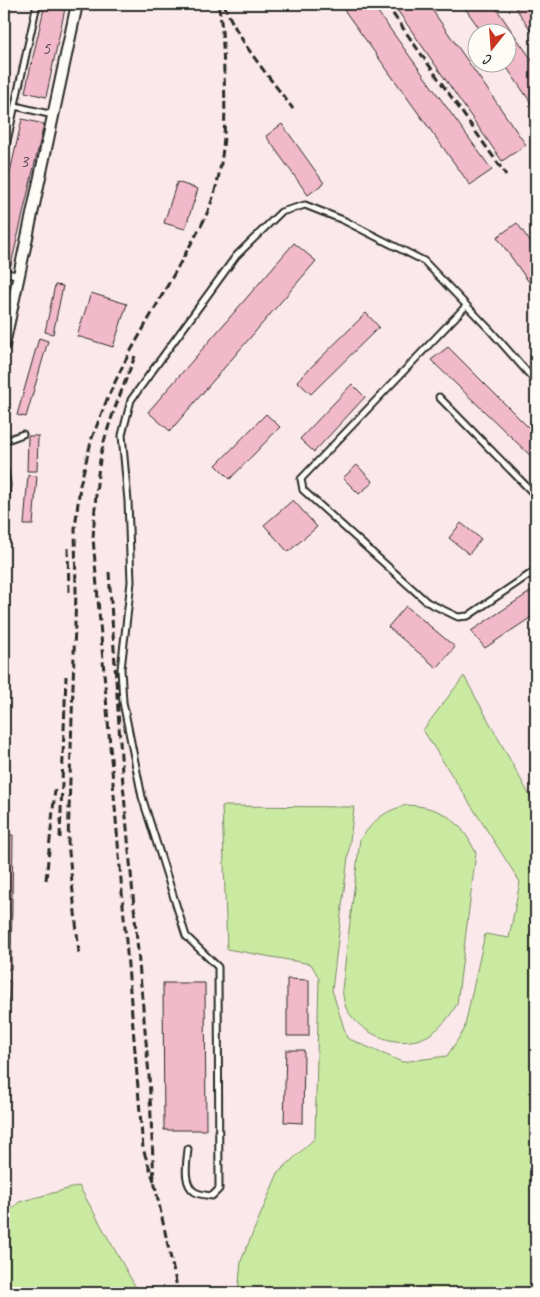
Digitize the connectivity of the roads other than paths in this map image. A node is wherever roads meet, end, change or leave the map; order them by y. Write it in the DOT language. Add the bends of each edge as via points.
graph roads {
  1 [pos="37,4"];
  2 [pos="77,4"];
  3 [pos="15,106"];
  4 [pos="53,115"];
  5 [pos="4,154"];
  6 [pos="4,272"];
  7 [pos="20,276"];
  8 [pos="466,306"];
  9 [pos="4,345"];
  10 [pos="536,382"];
  11 [pos="439,397"];
  12 [pos="23,434"];
  13 [pos="4,441"];
  14 [pos="4,465"];
  15 [pos="536,496"];
  16 [pos="4,519"];
  17 [pos="536,570"];
  18 [pos="188,1149"];
  1 -- 3 [label="lane"];
  2 -- 4 [label="street"];
  3 -- 4 [label="lane"];
  3 -- 5 [label="lane"];
  4 -- 7 [label="street"];
  6 -- 7 [label="lane"];
  7 -- 9 [label="street"];
  8 -- 10 [label="lane"];
  8 -- 17 [label="lane" via="301,479 303,490 427,602 458,617 468,616"];
  8 -- 18 [label="lane" via="424,261 343,220 305,205 281,212 236,256 131,400 122,434 131,582 121,669 123,702 142,797 186,936 218,967 219,1189 212,1196 192,1190 186,1177"];
  11 -- 15 [label="lane"];
  12 -- 13 [label="lane"];
  14 -- 16 [label="lane" via="8,484"];
}
